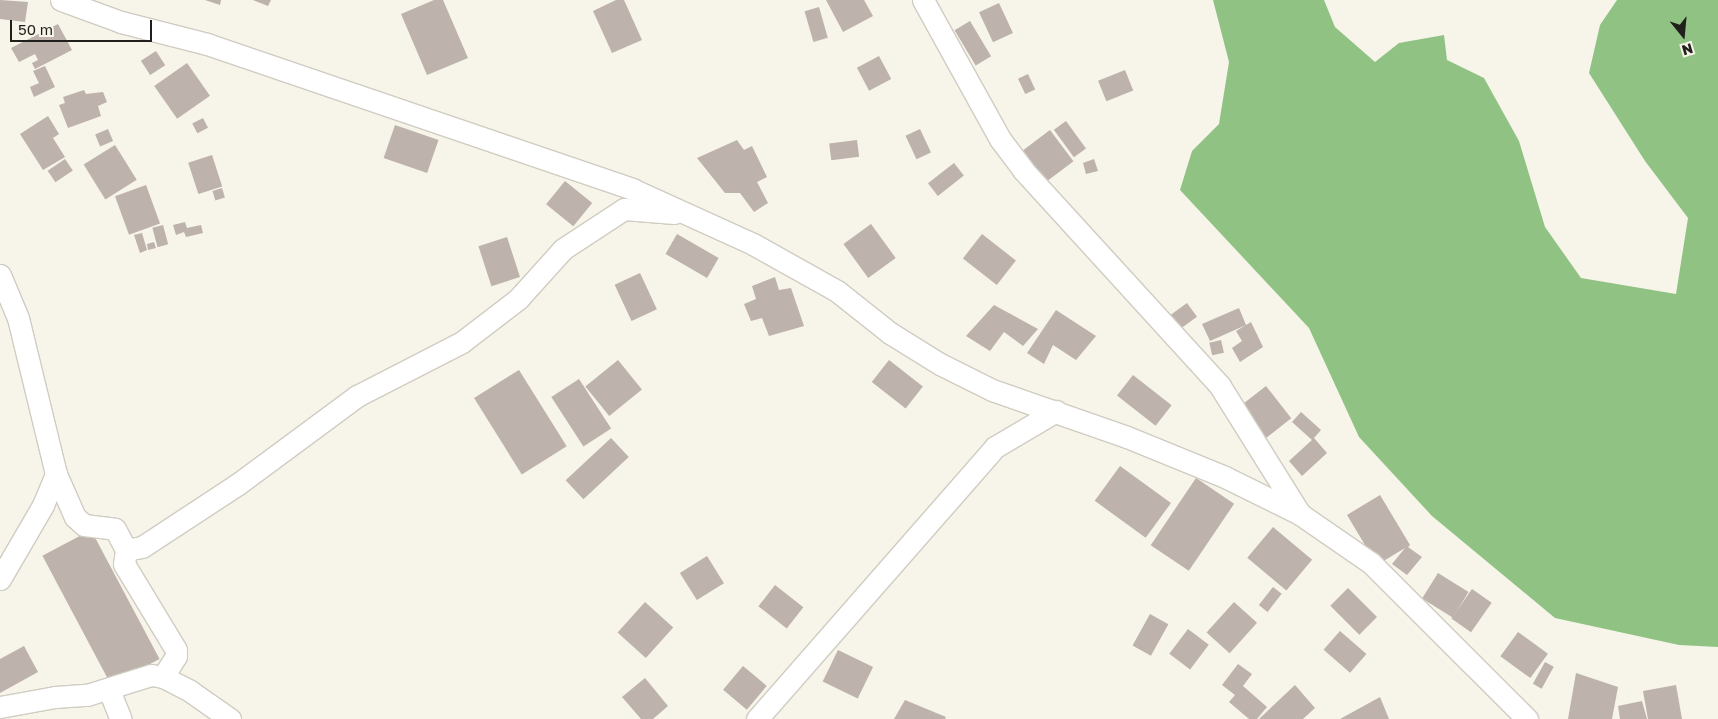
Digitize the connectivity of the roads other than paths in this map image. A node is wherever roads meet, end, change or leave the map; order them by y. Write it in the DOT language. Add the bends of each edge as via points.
graph roads {
  1 [pos="61,0"];
  2 [pos="923,0"];
  3 [pos="689,215"];
  4 [pos="0,275"];
  5 [pos="1056,411"];
  6 [pos="56,474"];
  7 [pos="1300,514"];
  8 [pos="126,550"];
  9 [pos="0,579"];
  10 [pos="163,677"];
  11 [pos="109,690"];
  12 [pos="0,707"];
  13 [pos="121,719"];
  14 [pos="230,719"];
  15 [pos="757,719"];
  16 [pos="1527,719"];
  1 -- 3 [label="street" via="121,22 207,44 632,189"];
  2 -- 7 [label="street" via="1000,139 1023,170 1220,386"];
  3 -- 5 [label="street" via="753,244 837,291 890,333 940,364 992,390"];
  3 -- 8 [label="street" via="624,209 562,249 518,299 462,342 357,396 238,484 142,547"];
  4 -- 6 [label="street" via="18,318"];
  5 -- 7 [label="street" via="1225,477"];
  5 -- 15 [label="street" via="995,446"];
  6 -- 8 [label="street" via="75,517 84,525 115,529"];
  6 -- 9 [label="street" via="43,505"];
  7 -- 16 [label="street" via="1371,563"];
  8 -- 10 [label="street" via="124,564 176,650 176,656"];
  10 -- 11 [label="street" via="140,678"];
  10 -- 14 [label="street"];
  11 -- 12 [label="street"];
  11 -- 13 [label="street"];
}
